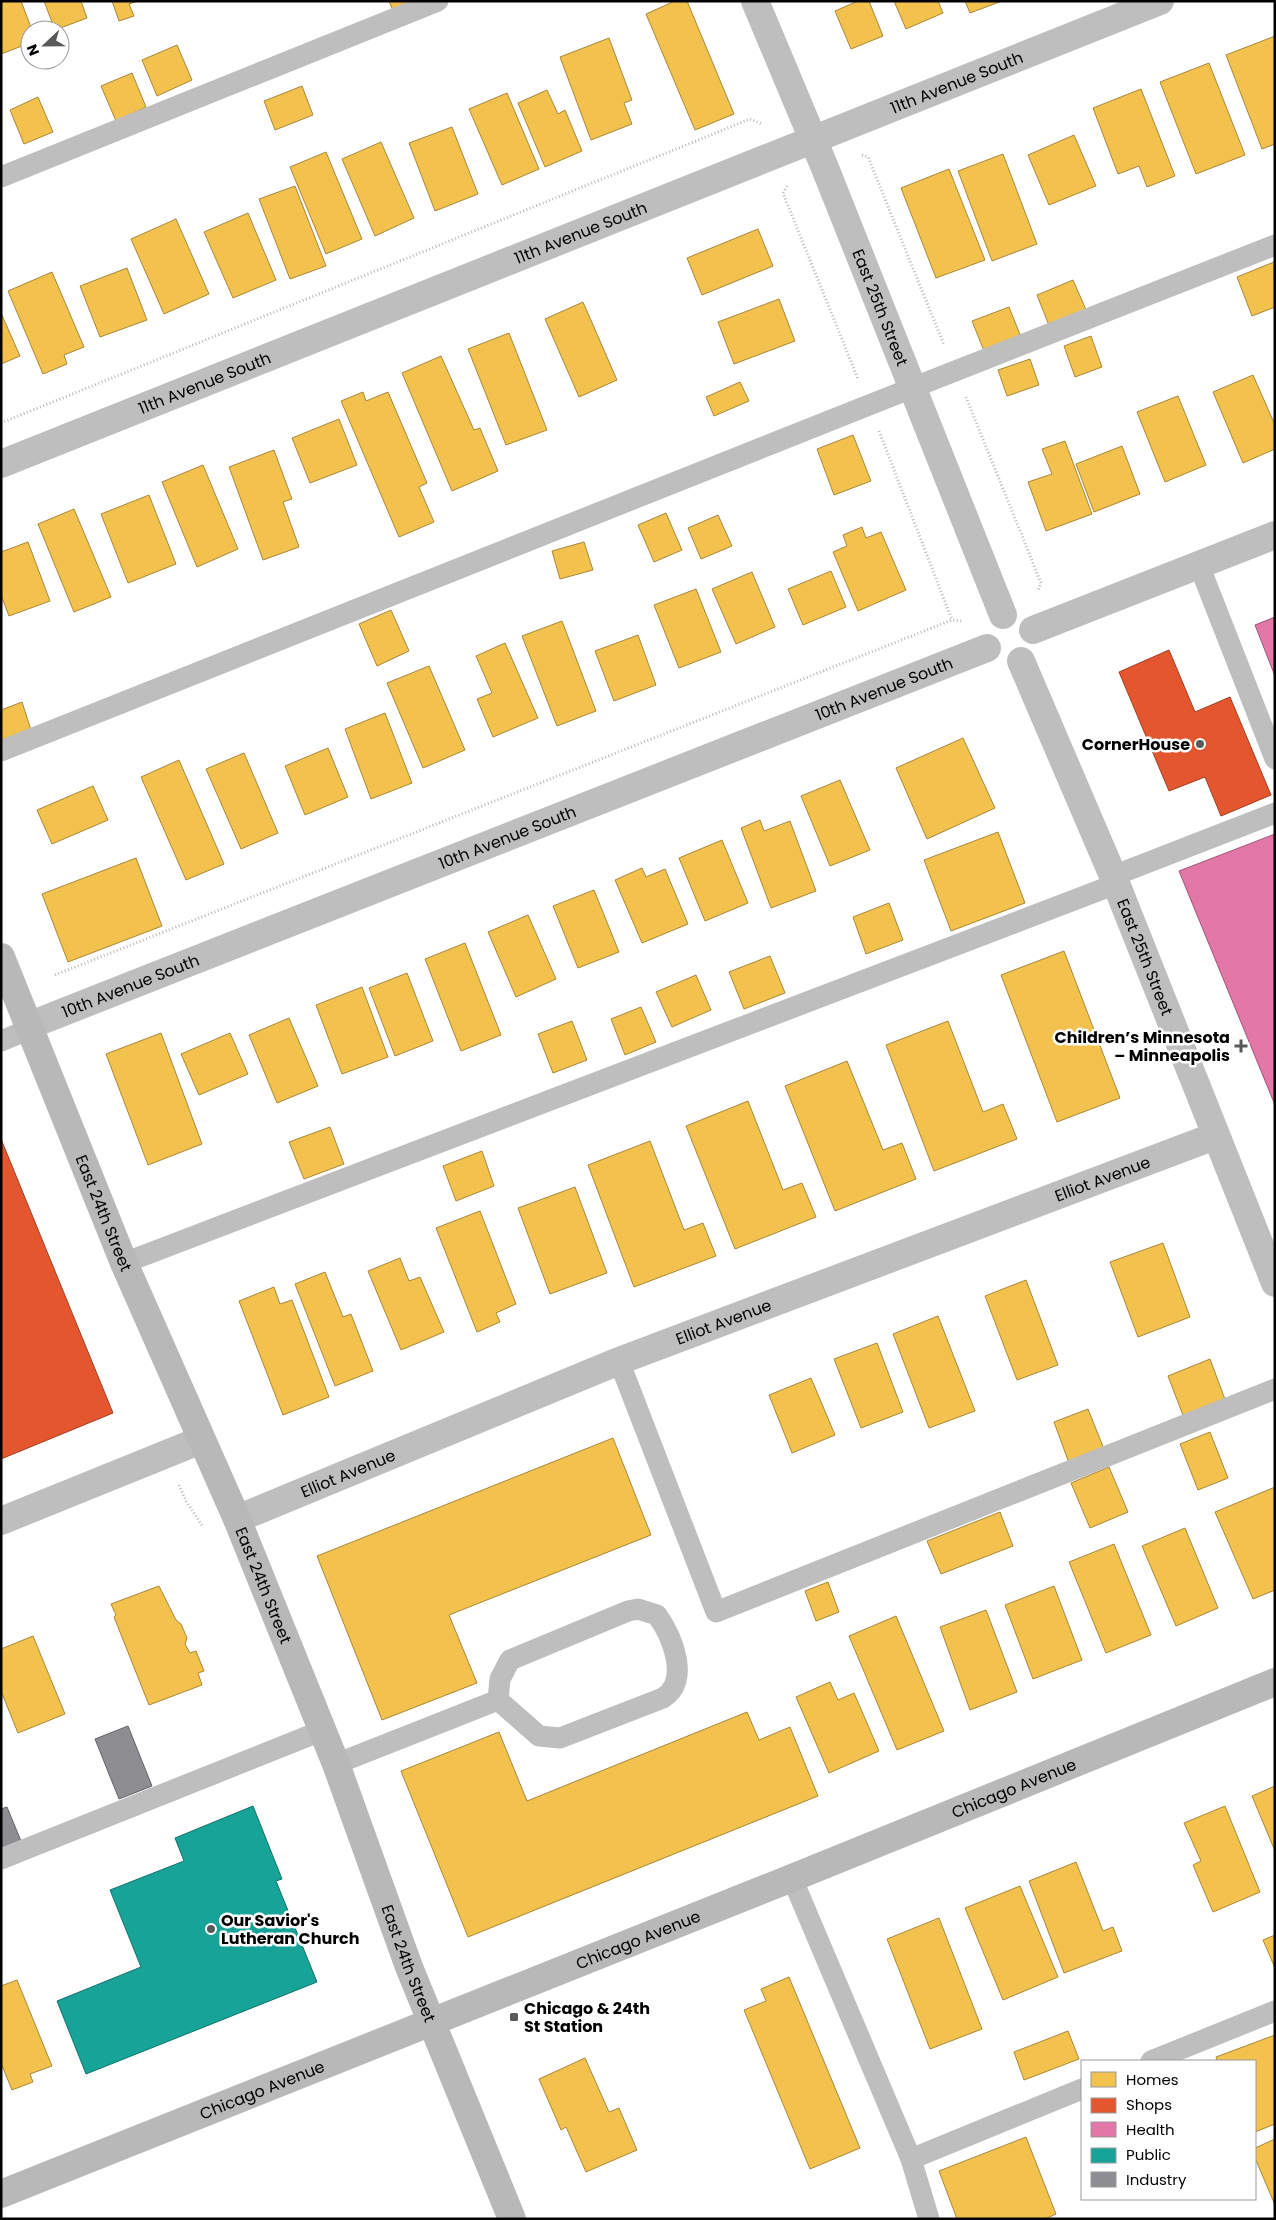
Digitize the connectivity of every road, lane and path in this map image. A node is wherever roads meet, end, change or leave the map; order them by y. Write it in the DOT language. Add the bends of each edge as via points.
graph roads {
  1 [pos="438,1"];
  2 [pos="755,1"];
  3 [pos="1160,1"];
  4 [pos="764,125"];
  5 [pos="814,141"];
  6 [pos="1,177"];
  7 [pos="1275,245"];
  8 [pos="912,387"];
  9 [pos="1,423"];
  10 [pos="1,464"];
  11 [pos="1275,535"];
  12 [pos="1200,564"];
  13 [pos="1003,616"];
  14 [pos="966,621"];
  15 [pos="1033,630"];
  16 [pos="987,648"];
  17 [pos="1021,662"];
  18 [pos="1,751"];
  19 [pos="1275,759"];
  20 [pos="1275,812"];
  21 [pos="1115,880"];
  22 [pos="1,957"];
  23 [pos="55,975"];
  24 [pos="29,1028"];
  25 [pos="1,1041"];
  26 [pos="1216,1136"];
  27 [pos="124,1263"];
  28 [pos="1275,1283"];
  29 [pos="619,1361"];
  30 [pos="1275,1389"];
  31 [pos="202,1440"];
  32 [pos="236,1519"];
  33 [pos="1,1521"];
  34 [pos="1275,1682"];
  35 [pos="498,1700"];
  36 [pos="321,1731"];
  37 [pos="336,1764"];
  38 [pos="1,1859"];
  39 [pos="792,1878"];
  40 [pos="1275,2011"];
  41 [pos="432,2022"];
  42 [pos="1153,2060"];
  43 [pos="1081,2089"];
  44 [pos="911,2159"];
  45 [pos="1,2194"];
  46 [pos="512,2219"];
  47 [pos="929,2219"];
  1 -- 6 [label="lane"];
  2 -- 5 [label="street, East 25th Street"];
  3 -- 5 [label="street, 11th Avenue South"];
  4 -- 9 [label="path" via="750,119"];
  5 -- 8 [label="street, East 25th Street"];
  5 -- 10 [label="street, 11th Avenue South"];
  7 -- 8 [label="lane"];
  8 -- 13 [label="street, East 25th Street"];
  8 -- 18 [label="lane"];
  11 -- 12 [label="street"];
  12 -- 15 [label="street"];
  12 -- 19 [label="lane"];
  13 -- 15 [label="street" via="1017,615"];
  13 -- 16 [label="street" via="990,625 985,640"];
  14 -- 23 [label="path" via="952,620"];
  15 -- 17 [label="street" via="1034,645"];
  16 -- 17 [label="street" via="997,661 1005,664"];
  16 -- 24 [label="street, 10th Avenue South"];
  17 -- 21 [label="street, East 25th Street"];
  20 -- 21 [label="lane"];
  21 -- 26 [label="street, East 25th Street"];
  21 -- 27 [label="lane"];
  22 -- 24 [label="street, East 24th Street"];
  24 -- 25 [label="lane"];
  24 -- 27 [label="street, East 24th Street"];
  26 -- 28 [label="street, East 25th Street"];
  26 -- 29 [label="street, Elliot Avenue"];
  27 -- 31 [label="street, East 24th Street"];
  29 -- 30 [label="lane" via="716,1612"];
  29 -- 32 [label="street, Elliot Avenue"];
  31 -- 32 [label="street, East 24th Street"];
  31 -- 33 [label="street"];
  32 -- 36 [label="street, East 24th Street"];
  34 -- 39 [label="street, Chicago Avenue"];
  35 -- 35 [label="lane" via="539,1736 560,1738 671,1693 676,1666 669,1636 657,1615 638,1609 628,1611 510,1660 500,1679"];
  35 -- 37 [label="lane"];
  36 -- 37 [label="street, East 24th Street"];
  36 -- 38 [label="lane"];
  37 -- 41 [label="street, East 24th Street"];
  39 -- 41 [label="street, Chicago Avenue"];
  39 -- 44 [label="lane"];
  40 -- 42 [label="lane"];
  41 -- 45 [label="street, Chicago Avenue"];
  41 -- 46 [label="street, East 24th Street"];
  43 -- 44 [label="lane"];
  44 -- 47 [label="lane"];
}
